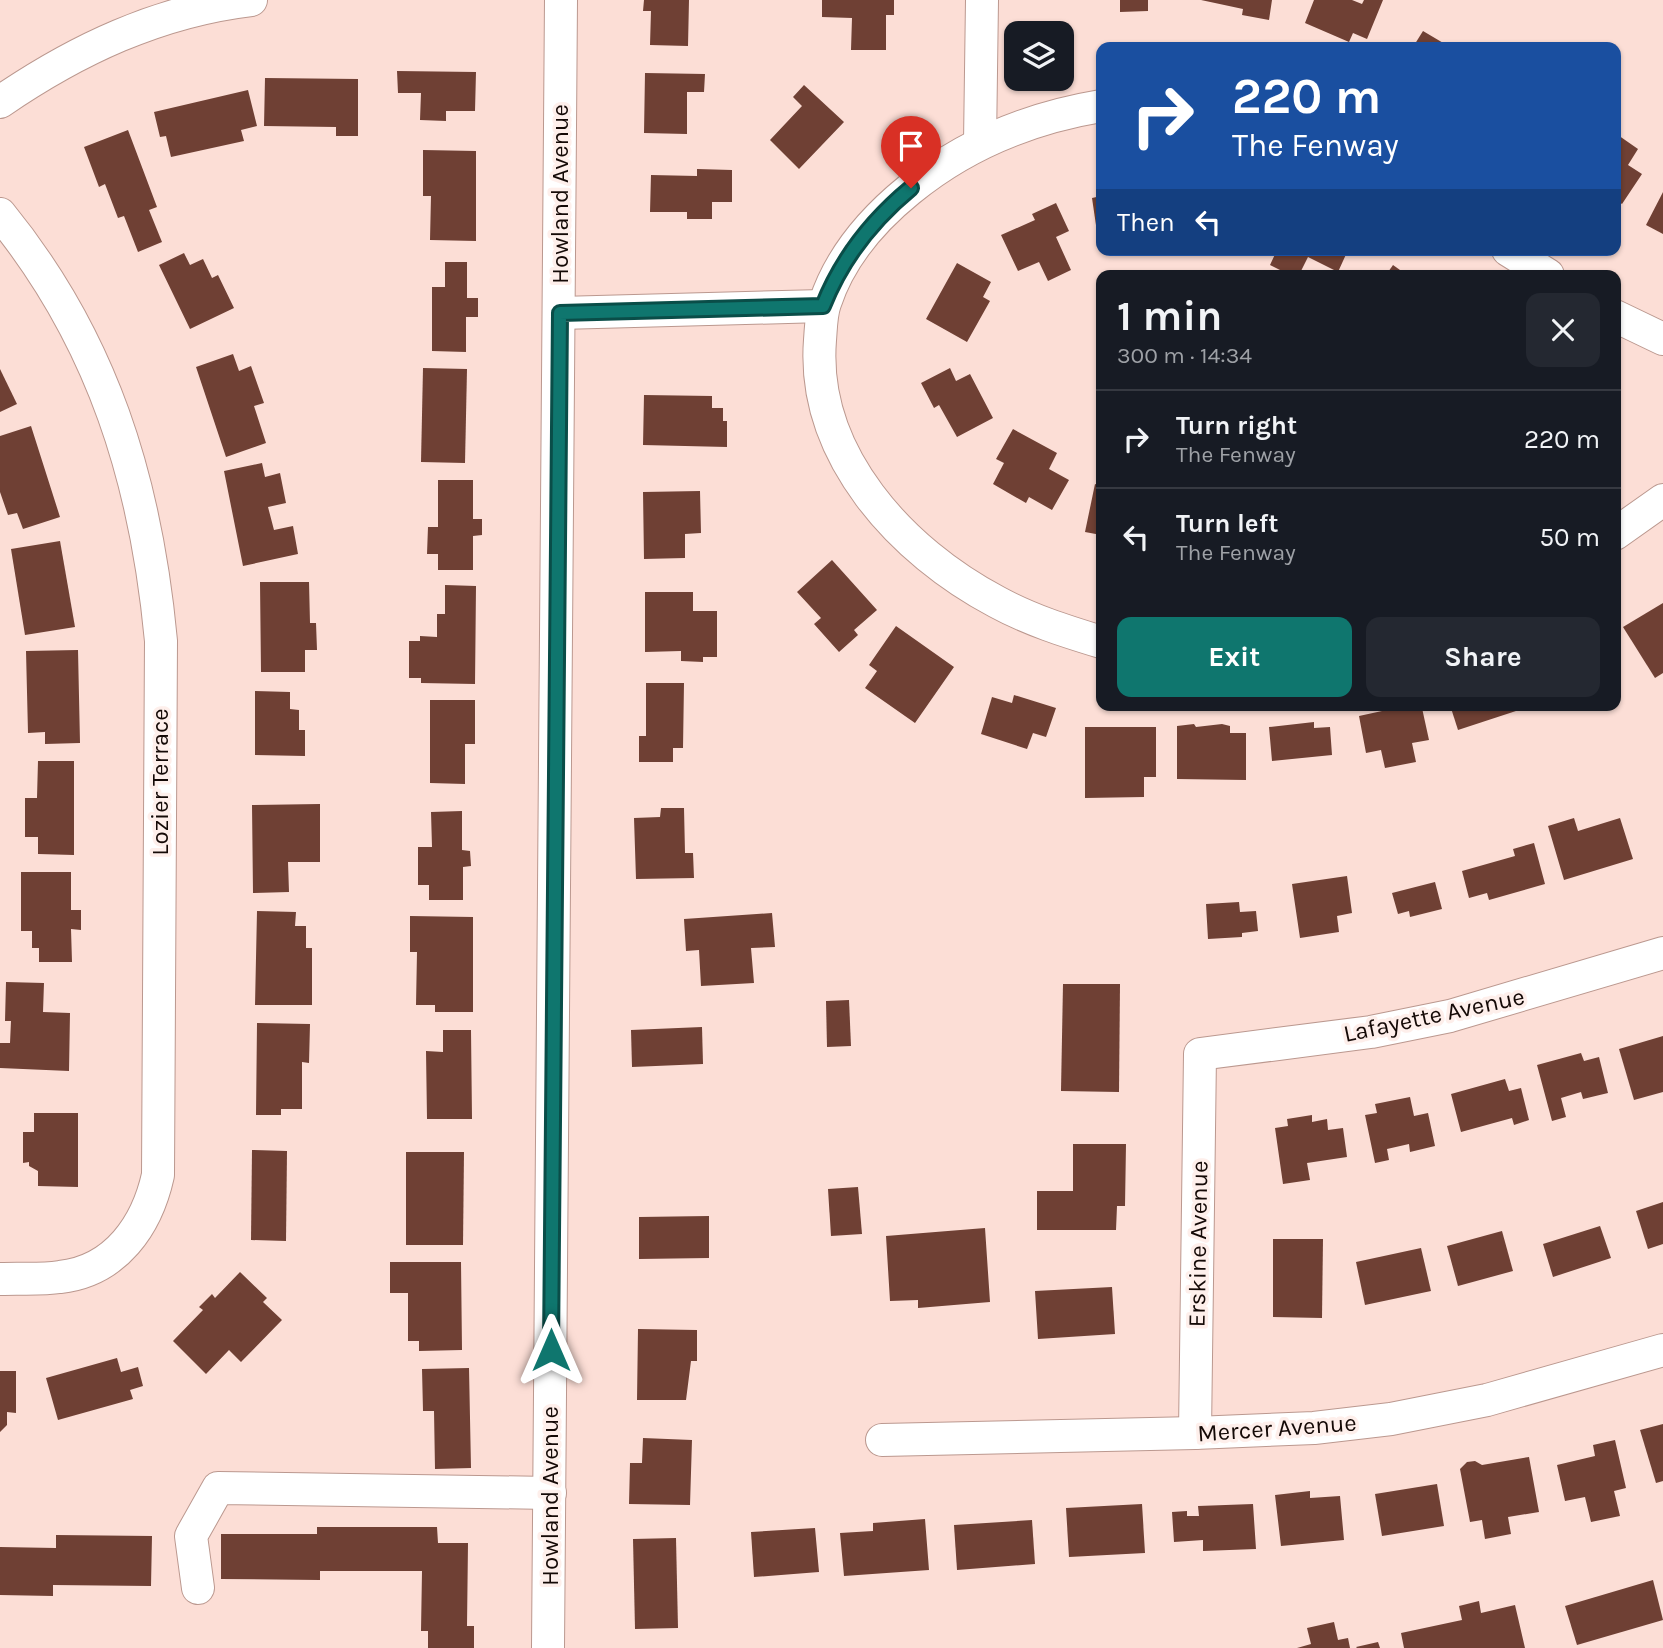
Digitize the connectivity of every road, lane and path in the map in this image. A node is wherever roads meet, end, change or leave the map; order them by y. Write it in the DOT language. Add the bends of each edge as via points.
graph roads {
  1 [pos="251,0"];
  2 [pos="561,0"];
  3 [pos="982,0"];
  4 [pos="0,102"];
  5 [pos="1096,107"];
  6 [pos="980,143"];
  7 [pos="0,214"];
  8 [pos="1518,256"];
  9 [pos="1540,270"];
  10 [pos="823,306"];
  11 [pos="560,313"];
  12 [pos="1621,319"];
  13 [pos="1663,339"];
  14 [pos="1663,500"];
  15 [pos="1621,530"];
  16 [pos="1096,640"];
  17 [pos="1663,953"];
  18 [pos="1200,1054"];
  19 [pos="0,1279"];
  20 [pos="1663,1350"];
  21 [pos="1195,1433"];
  22 [pos="882,1440"];
  23 [pos="550,1493"];
  24 [pos="198,1588"];
  25 [pos="548,1648"];
  1 -- 4 [label="street" via="162,19 101,42"];
  2 -- 11 [label="street, Howland Avenue"];
  3 -- 6 [label="street"];
  5 -- 6 [label="street" via="1061,113"];
  6 -- 10 [label="street" via="931,172 891,205 856,244 836,274"];
  7 -- 19 [label="street, Lozier Terrace" via="53,288 90,356 119,427 138,488 153,564 161,668 158,1175 152,1203 138,1230 117,1253 90,1269 62,1277"];
  8 -- 9 [label="street"];
  10 -- 11 [label="street"];
  10 -- 16 [label="street" via="819,360 825,404 839,446 860,485 900,530 965,582 1051,627"];
  11 -- 23 [label="street, Howland Avenue"];
  12 -- 13 [label="street"];
  14 -- 15 [label="street"];
  17 -- 18 [label="street, Lafayette Avenue" via="1450,1016 1371,1032"];
  18 -- 21 [label="street, Erskine Avenue"];
  20 -- 21 [label="street, Mercer Avenue" via="1487,1400 1391,1419"];
  21 -- 22 [label="street, Mercer Avenue"];
  23 -- 24 [label="street" via="218,1488 191,1536"];
  23 -- 25 [label="street, Howland Avenue"];
}
